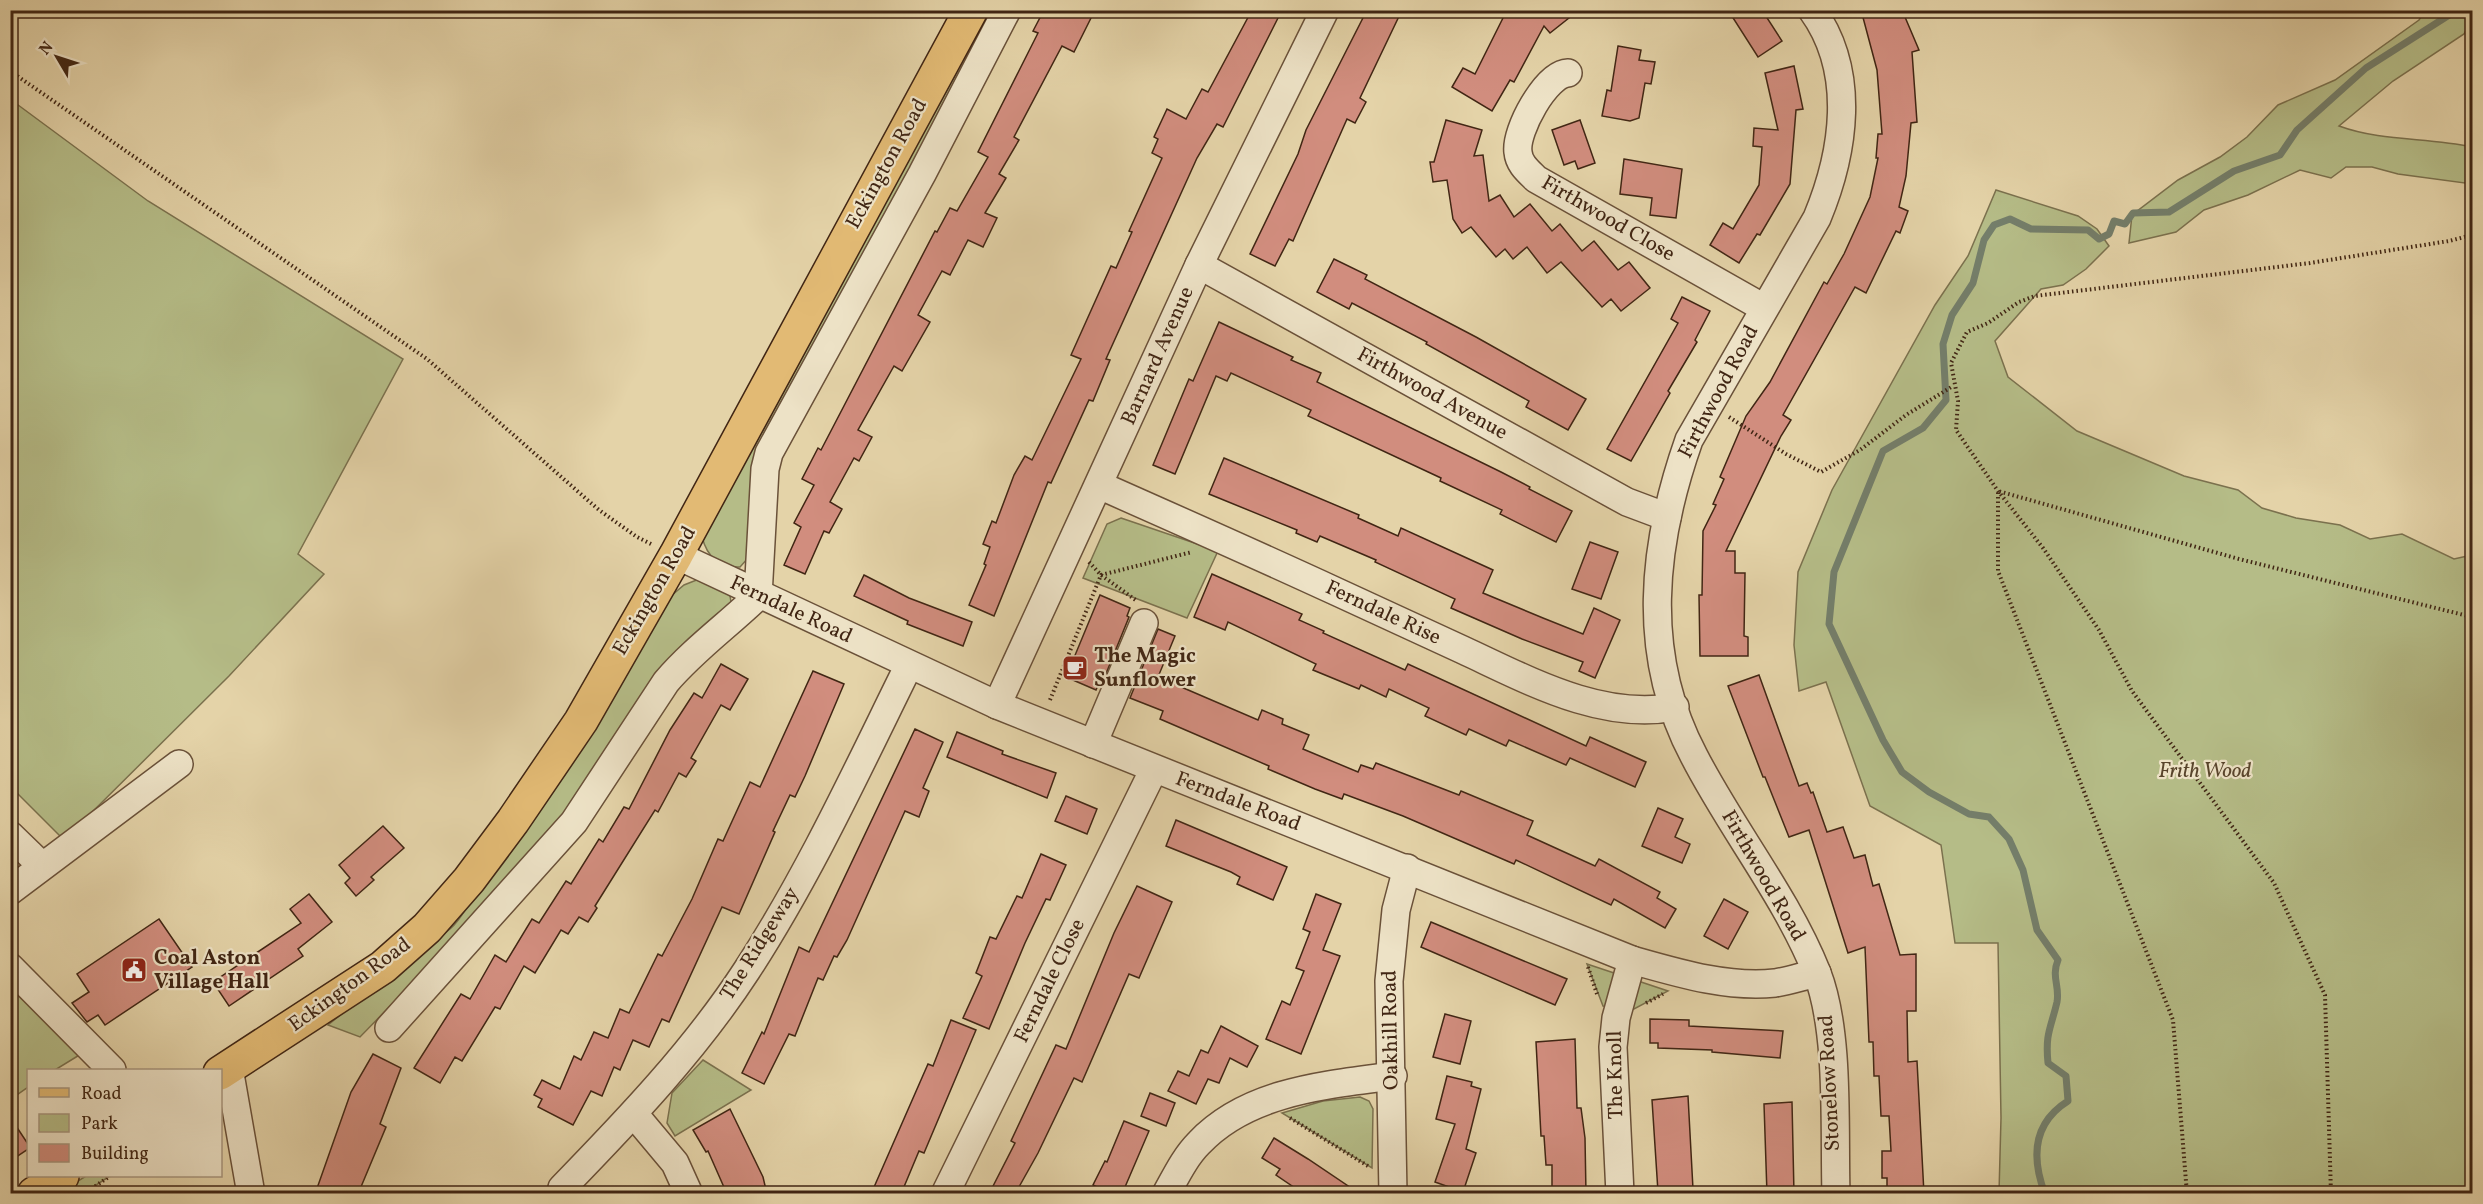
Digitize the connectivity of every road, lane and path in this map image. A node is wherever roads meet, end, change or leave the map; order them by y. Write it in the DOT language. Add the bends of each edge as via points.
graph roads {
  1 [pos="970,10"];
  2 [pos="1007,10"];
  3 [pos="1325,10"];
  4 [pos="1812,10"];
  5 [pos="10,71"];
  6 [pos="1568,73"];
  7 [pos="2472,235"];
  8 [pos="1199,265"];
  9 [pos="1764,308"];
  10 [pos="1953,386"];
  11 [pos="1708,403"];
  12 [pos="1099,485"];
  13 [pos="1998,491"];
  14 [pos="1667,517"];
  15 [pos="1073,543"];
  16 [pos="1231,543"];
  17 [pos="676,555"];
  18 [pos="1101,574"];
  19 [pos="758,596"];
  20 [pos="2472,617"];
  21 [pos="1144,623"];
  22 [pos="909,665"];
  23 [pos="997,705"];
  24 [pos="1675,707"];
  25 [pos="1040,723"];
  26 [pos="1093,744"];
  27 [pos="179,764"];
  28 [pos="1154,769"];
  29 [pos="10,835"];
  30 [pos="42,866"];
  31 [pos="1407,868"];
  32 [pos="10,891"];
  33 [pos="1632,960"];
  34 [pos="10,967"];
  35 [pos="1817,973"];
  36 [pos="389,1028"];
  37 [pos="110,1069"];
  38 [pos="225,1071"];
  39 [pos="1393,1076"];
  40 [pos="1269,1100"];
  41 [pos="634,1114"];
  42 [pos="60,1177"];
  43 [pos="109,1177"];
  44 [pos="1393,1187"];
  45 [pos="562,1188"];
  46 [pos="34,1194"];
  47 [pos="84,1194"];
  48 [pos="251,1194"];
  49 [pos="689,1194"];
  50 [pos="945,1194"];
  51 [pos="1166,1194"];
  52 [pos="1620,1194"];
  53 [pos="1836,1194"];
  54 [pos="2187,1194"];
  55 [pos="2331,1194"];
  1 -- 17 [label="main road, Eckington Road"];
  2 -- 19 [label="street, Eckington Road" via="769,453"];
  3 -- 8 [label="street, Barnard Avenue"];
  4 -- 9 [label="street, Firthwood Road" via="1830,45 1842,99 1838,157 1817,218"];
  5 -- 17 [label="path" via="427,358 599,510 637,537"];
  6 -- 9 [label="street, Firthwood Close" via="1556,76 1548,84 1522,129 1518,155 1524,167 1536,178"];
  7 -- 10 [label="path" via="2310,262 2035,296 1967,332 1951,363"];
  8 -- 12 [label="street, Barnard Avenue"];
  8 -- 14 [label="street, Firthwood Avenue" via="1627,502"];
  9 -- 11 [label="street, Firthwood Road"];
  10 -- 11 [label="path" via="1821,472"];
  10 -- 13 [label="path" via="1958,401 1956,430"];
  11 -- 14 [label="street, Firthwood Road" via="1689,440"];
  12 -- 15 [label="street, Barnard Avenue"];
  12 -- 16 [label="street, Ferndale Rise"];
  13 -- 20 [label="path" via="2239,559"];
  13 -- 54 [label="path" via="1998,571 2173,1020"];
  13 -- 55 [label="path" via="2099,630 2132,692 2274,883 2325,994"];
  14 -- 24 [label="street, Firthwood Road" via="1656,601 1657,638"];
  15 -- 18 [label="path"];
  15 -- 23 [label="street, Barnard Avenue"];
  16 -- 18 [label="path"];
  16 -- 24 [label="street, Ferndale Rise" via="1536,684 1595,704 1624,709 1657,711"];
  17 -- 19 [label="street, Ferndale Road"];
  17 -- 38 [label="main road, Eckington Road" via="581,721 470,880 427,928 383,966"];
  18 -- 21 [label="path" via="1141,604"];
  18 -- 25 [label="path"];
  19 -- 22 [label="street, Ferndale Road"];
  19 -- 36 [label="street, Eckington Road" via="680,665 574,822"];
  21 -- 26 [label="street"];
  22 -- 23 [label="street, Ferndale Road"];
  22 -- 41 [label="street, The Ridgeway" via="811,861 769,935 714,1015"];
  23 -- 25 [label="street, Ferndale Road"];
  24 -- 35 [label="street, Firthwood Road" via="1693,756 1789,915"];
  25 -- 26 [label="street, Ferndale Road"];
  26 -- 28 [label="street, Ferndale Road"];
  27 -- 30 [label="street"];
  28 -- 31 [label="street, Ferndale Road"];
  28 -- 50 [label="street, Ferndale Close"];
  29 -- 30 [label="street"];
  30 -- 32 [label="street"];
  31 -- 33 [label="street, Ferndale Road"];
  31 -- 39 [label="street, Oakhill Road" via="1390,946"];
  33 -- 35 [label="street, Ferndale Road" via="1674,972 1742,983 1776,982"];
  33 -- 52 [label="street, The Knoll" via="1616,1018 1613,1047"];
  34 -- 37 [label="street"];
  35 -- 53 [label="street, Stonelow Road" via="1830,1026"];
  38 -- 48 [label="street"];
  39 -- 40 [label="street" via="1316,1086"];
  39 -- 44 [label="street, Oakhill Road"];
  40 -- 44 [label="path" via="1282,1113"];
  40 -- 51 [label="street" via="1225,1122 1198,1143"];
  41 -- 45 [label="street, The Ridgeway"];
  41 -- 49 [label="street" via="675,1163"];
  42 -- 46 [label="main road"];
  43 -- 47 [label="path"];
}
